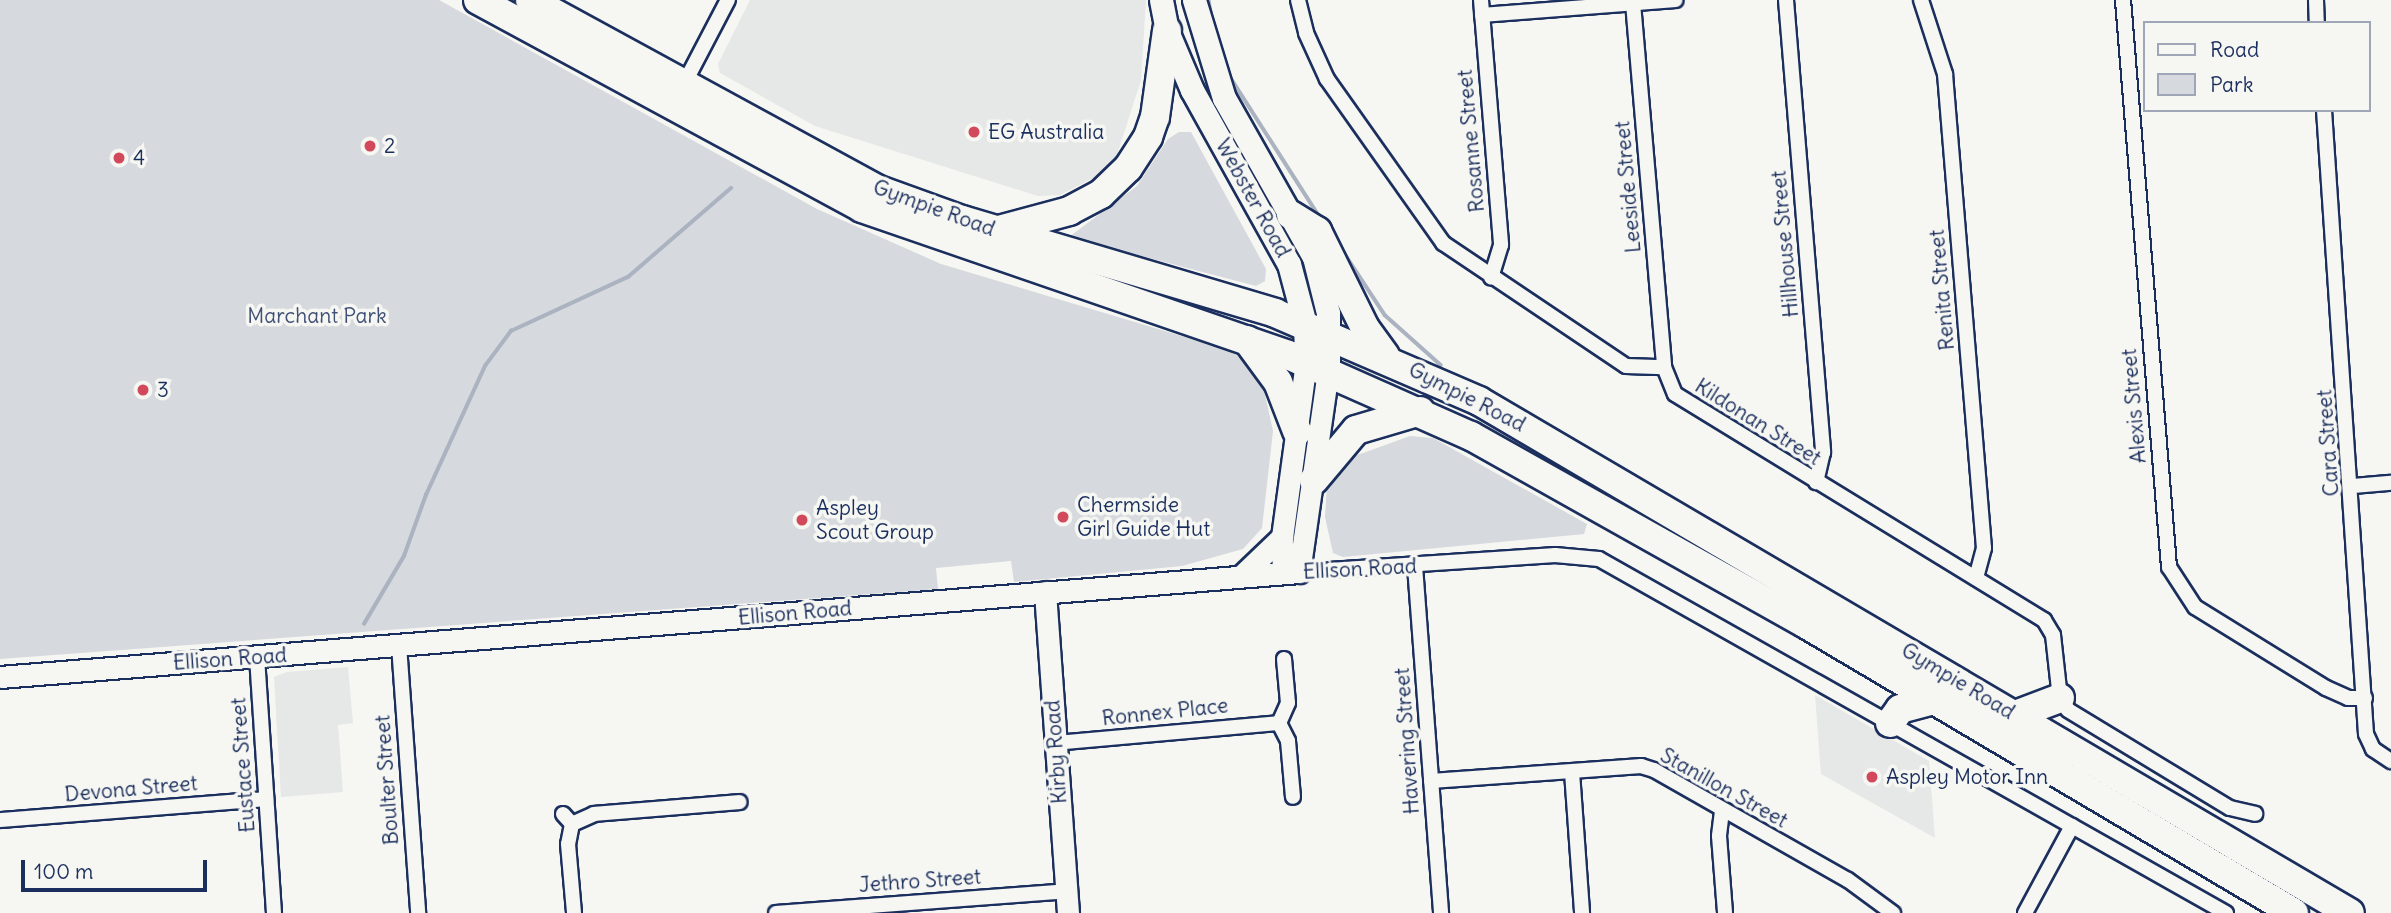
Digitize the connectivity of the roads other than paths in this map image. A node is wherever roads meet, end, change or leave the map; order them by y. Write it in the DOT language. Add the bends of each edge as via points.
graph roads {
  1 [pos="478,0"];
  2 [pos="530,0"];
  3 [pos="728,0"];
  4 [pos="1161,0"];
  5 [pos="1194,0"];
  6 [pos="1298,0"];
  7 [pos="1675,0"];
  8 [pos="1786,0"];
  9 [pos="1921,0"];
  10 [pos="2123,0"];
  11 [pos="2316,0"];
  12 [pos="1633,3"];
  13 [pos="1482,7"];
  14 [pos="2317,21"];
  15 [pos="1167,31"];
  16 [pos="684,84"];
  17 [pos="2324,112"];
  18 [pos="1291,215"];
  19 [pos="995,231"];
  20 [pos="1491,278"];
  21 [pos="1317,329"];
  22 [pos="1247,340"];
  23 [pos="1387,358"];
  24 [pos="1317,366"];
  25 [pos="1664,368"];
  26 [pos="1420,411"];
  27 [pos="1297,431"];
  28 [pos="1314,480"];
  29 [pos="1816,482"];
  30 [pos="2391,483"];
  31 [pos="2353,486"];
  32 [pos="1282,537"];
  33 [pos="1415,566"];
  34 [pos="1291,573"];
  35 [pos="1241,576"];
  36 [pos="1976,578"];
  37 [pos="1045,592"];
  38 [pos="399,645"];
  39 [pos="257,657"];
  40 [pos="1284,659"];
  41 [pos="0,677"];
  42 [pos="2365,698"];
  43 [pos="1934,700"];
  44 [pos="2064,704"];
  45 [pos="2015,715"];
  46 [pos="1279,723"];
  47 [pos="1890,723"];
  48 [pos="1055,743"];
  49 [pos="2064,744"];
  50 [pos="2391,761"];
  51 [pos="1572,772"];
  52 [pos="1431,781"];
  53 [pos="1293,797"];
  54 [pos="266,799"];
  55 [pos="740,802"];
  56 [pos="1722,811"];
  57 [pos="2255,814"];
  58 [pos="0,820"];
  59 [pos="2072,826"];
  60 [pos="1066,891"];
  61 [pos="1873,906"];
  62 [pos="274,913"];
  63 [pos="418,913"];
  64 [pos="574,913"];
  65 [pos="776,913"];
  66 [pos="1068,913"];
  67 [pos="1441,913"];
  68 [pos="1582,913"];
  69 [pos="1725,913"];
  70 [pos="1893,913"];
  71 [pos="2025,913"];
  72 [pos="2226,913"];
  73 [pos="2294,913"];
  74 [pos="2350,913"];
  1 -- 22 [label="highway, Gympie Road" via="862,208"];
  2 -- 16 [label="highway, Gympie Road"];
  3 -- 16 [label="street"];
  4 -- 15 [label="main road, Webster Road"];
  5 -- 18 [label="main road, Webster Road" via="1224,98"];
  6 -- 20 [label="street" via="1323,73 1427,223 1453,252"];
  7 -- 12 [label="street"];
  8 -- 29 [label="street, Hillhouse Street" via="1824,452"];
  9 -- 36 [label="street, Renita Street" via="1945,74 1984,548"];
  10 -- 42 [label="street, Alexis Street" via="2169,567 2195,607 2326,688 2348,698"];
  11 -- 14 [label="street"];
  12 -- 13 [label="street"];
  12 -- 25 [label="street, Leeside Street"];
  13 -- 20 [label="street, Rosanne Street" via="1501,245"];
  15 -- 19 [label="highway" via="1155,117 1128,168 1101,194 1069,211"];
  15 -- 21 [label="main road, Webster Road" via="1192,90 1282,247"];
  16 -- 19 [label="highway, Gympie Road" via="876,189"];
  17 -- 31 [label="street, Cara Street"];
  18 -- 21 [label="main road, Webster Road" via="1319,273"];
  18 -- 23 [label="highway" via="1317,231 1365,328"];
  19 -- 21 [label="highway, Gympie Road" via="1223,296"];
  20 -- 25 [label="street" via="1626,366"];
  21 -- 23 [label="highway, Gympie Road"];
  21 -- 24 [label="main road, Webster Road"];
  22 -- 24 [label="highway, Gympie Road"];
  22 -- 27 [label="highway" via="1278,382"];
  23 -- 45 [label="highway, Gympie Road" via="1534,431"];
  24 -- 26 [label="highway, Gympie Road"];
  24 -- 27 [label="main road, Webster Road"];
  24 -- 28 [label="main road, Webster Road"];
  25 -- 29 [label="street, Kildonan Street" via="1671,388 1685,404"];
  26 -- 28 [label="highway" via="1356,430"];
  26 -- 43 [label="highway, Gympie Road" via="1554,480"];
  27 -- 32 [label="main road, Webster Road"];
  28 -- 34 [label="main road, Webster Road"];
  29 -- 36 [label="street, Kildonan Street"];
  30 -- 31 [label="street"];
  31 -- 42 [label="street, Cara Street"];
  32 -- 34 [label="main road, Webster Road"];
  32 -- 35 [label="main road"];
  33 -- 34 [label="street, Ellison Road"];
  33 -- 47 [label="street, Ellison Road" via="1555,555 1590,557 1630,573"];
  33 -- 52 [label="street, Havering Street"];
  34 -- 35 [label="main road, Ellison Road"];
  35 -- 37 [label="main road, Ellison Road"];
  36 -- 44 [label="street, Kildonan Street" via="2048,625"];
  37 -- 38 [label="main road, Ellison Road"];
  37 -- 48 [label="main road, Kirby Road"];
  38 -- 39 [label="main road, Ellison Road"];
  38 -- 63 [label="street, Boulter Street"];
  39 -- 41 [label="main road, Ellison Road"];
  39 -- 54 [label="street, Eustace Street"];
  40 -- 46 [label="street" via="1288,703"];
  42 -- 50 [label="street, Cara Street" via="2367,740 2376,753"];
  43 -- 47 [label="highway" via="1900,709"];
  43 -- 73 [label="highway, Gympie Road"];
  44 -- 45 [label="highway"];
  44 -- 49 [label="highway"];
  44 -- 57 [label="street" via="2218,801"];
  45 -- 49 [label="highway, Gympie Road"];
  46 -- 48 [label="street, Ronnex Place"];
  46 -- 53 [label="street" via="1288,741"];
  47 -- 59 [label="street"];
  48 -- 60 [label="main road, Kirby Road"];
  49 -- 74 [label="highway, Gympie Road"];
  51 -- 52 [label="street, Stanillon Street"];
  51 -- 56 [label="street, Stanillon Street" via="1641,766"];
  51 -- 68 [label="street"];
  52 -- 67 [label="street, Havering Street"];
  54 -- 58 [label="street, Devona Street"];
  54 -- 62 [label="street, Eustace Street"];
  55 -- 64 [label="street" via="568,819"];
  56 -- 61 [label="street, Stanillon Street"];
  56 -- 69 [label="street" via="1719,836"];
  59 -- 71 [label="street"];
  59 -- 72 [label="street"];
  60 -- 65 [label="street, Jethro Street"];
  60 -- 66 [label="main road, Kirby Road"];
  61 -- 70 [label="street, Stanillon Street"];
}
